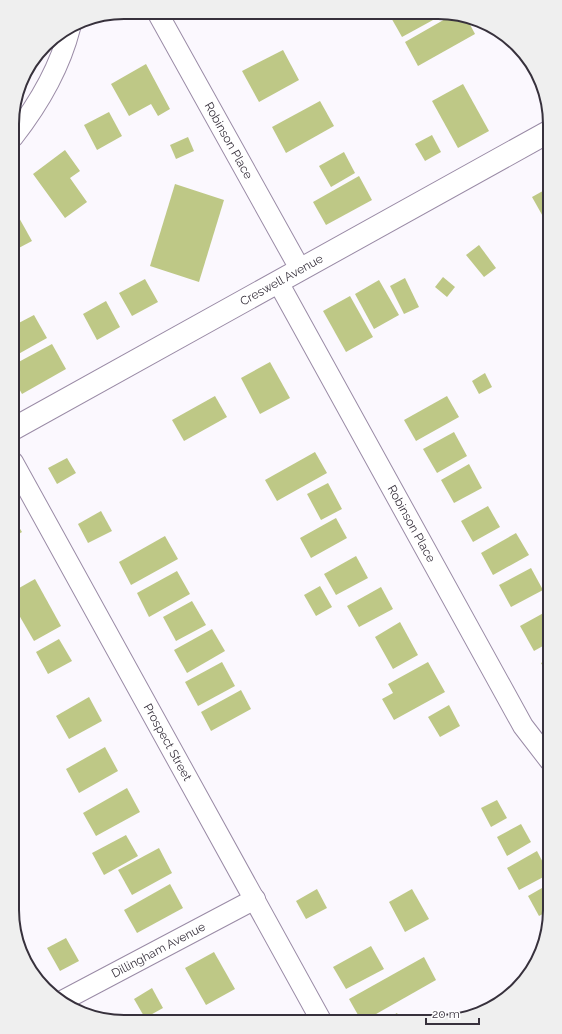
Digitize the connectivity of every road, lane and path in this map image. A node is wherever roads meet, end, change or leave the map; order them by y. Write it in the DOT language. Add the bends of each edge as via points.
graph roads {
  1 [pos="162,19"];
  2 [pos="67,37"];
  3 [pos="19,130"];
  4 [pos="543,134"];
  5 [pos="300,269"];
  6 [pos="278,282"];
  7 [pos="19,426"];
  8 [pos="19,475"];
  9 [pos="543,753"];
  10 [pos="255,899"];
  11 [pos="67,998"];
  12 [pos="318,1015"];
  1 -- 5 [label="street, Robinson Place"];
  2 -- 3 [label="street" via="47,85"];
  4 -- 5 [label="street, Creswell Avenue"];
  5 -- 6 [label="street, Creswell Avenue"];
  6 -- 7 [label="street, Creswell Avenue"];
  6 -- 9 [label="street, Robinson Place" via="523,726"];
  8 -- 10 [label="street, Prospect Street"];
  10 -- 11 [label="street, Dillingham Avenue"];
  10 -- 12 [label="street, Prospect Street"];
}
